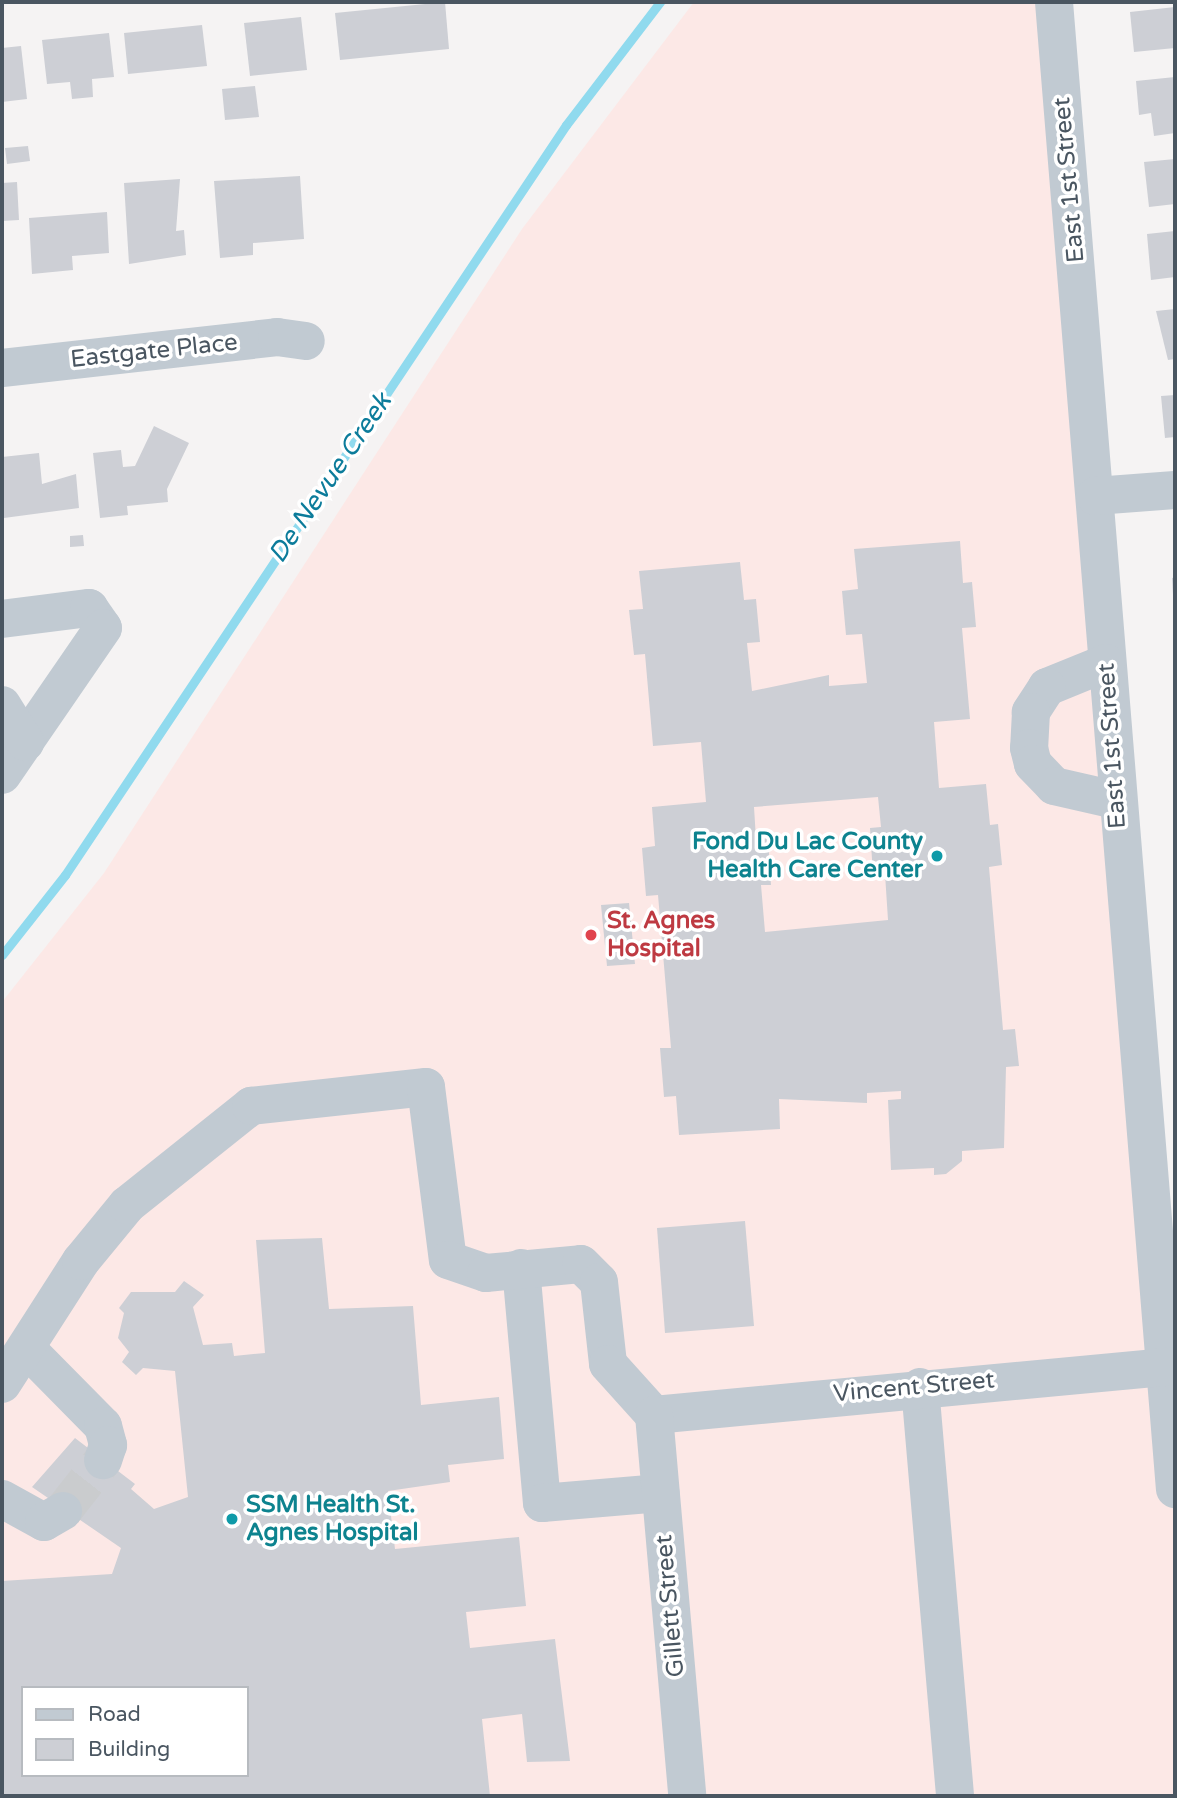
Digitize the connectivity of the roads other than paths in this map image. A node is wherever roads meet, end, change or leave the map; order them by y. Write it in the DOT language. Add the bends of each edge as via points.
graph roads {
  1 [pos="1054,2"];
  2 [pos="306,341"];
  3 [pos="2,368"];
  4 [pos="1175,490"];
  5 [pos="1095,496"];
  6 [pos="2,619"];
  7 [pos="1106,663"];
  8 [pos="2,705"];
  9 [pos="25,741"];
  10 [pos="2,775"];
  11 [pos="1115,800"];
  12 [pos="521,1268"];
  13 [pos="27,1349"];
  14 [pos="1170,1366"];
  15 [pos="2,1384"];
  16 [pos="920,1387"];
  17 [pos="654,1415"];
  18 [pos="103,1460"];
  19 [pos="1175,1489"];
  20 [pos="661,1493"];
  21 [pos="2,1499"];
  22 [pos="63,1511"];
  23 [pos="687,1796"];
  24 [pos="955,1796"];
  1 -- 5 [label="street, East 1st Street"];
  2 -- 3 [label="street, Eastgate Place" via="277,337"];
  4 -- 5 [label="street"];
  5 -- 7 [label="street, East 1st Street"];
  6 -- 9 [label="street" via="89,608 103,628"];
  7 -- 11 [label="street, East 1st Street"];
  7 -- 11 [label="street" via="1047,687 1031,712 1029,748 1033,764 1054,786"];
  8 -- 9 [label="street"];
  9 -- 10 [label="street"];
  11 -- 14 [label="street, East 1st Street"];
  12 -- 13 [label="street" via="486,1273 448,1261 426,1087 251,1106 127,1205 81,1261"];
  12 -- 17 [label="street" via="581,1264 599,1282 608,1364"];
  12 -- 20 [label="street" via="542,1503"];
  13 -- 15 [label="street"];
  13 -- 18 [label="street" via="103,1426 108,1445"];
  14 -- 16 [label="street, Vincent Street"];
  14 -- 19 [label="street, East 1st Street"];
  16 -- 17 [label="street, Vincent Street"];
  16 -- 24 [label="street"];
  17 -- 20 [label="street, Gillett Street"];
  20 -- 23 [label="street, Gillett Street"];
  21 -- 22 [label="street" via="44,1522"];
}
